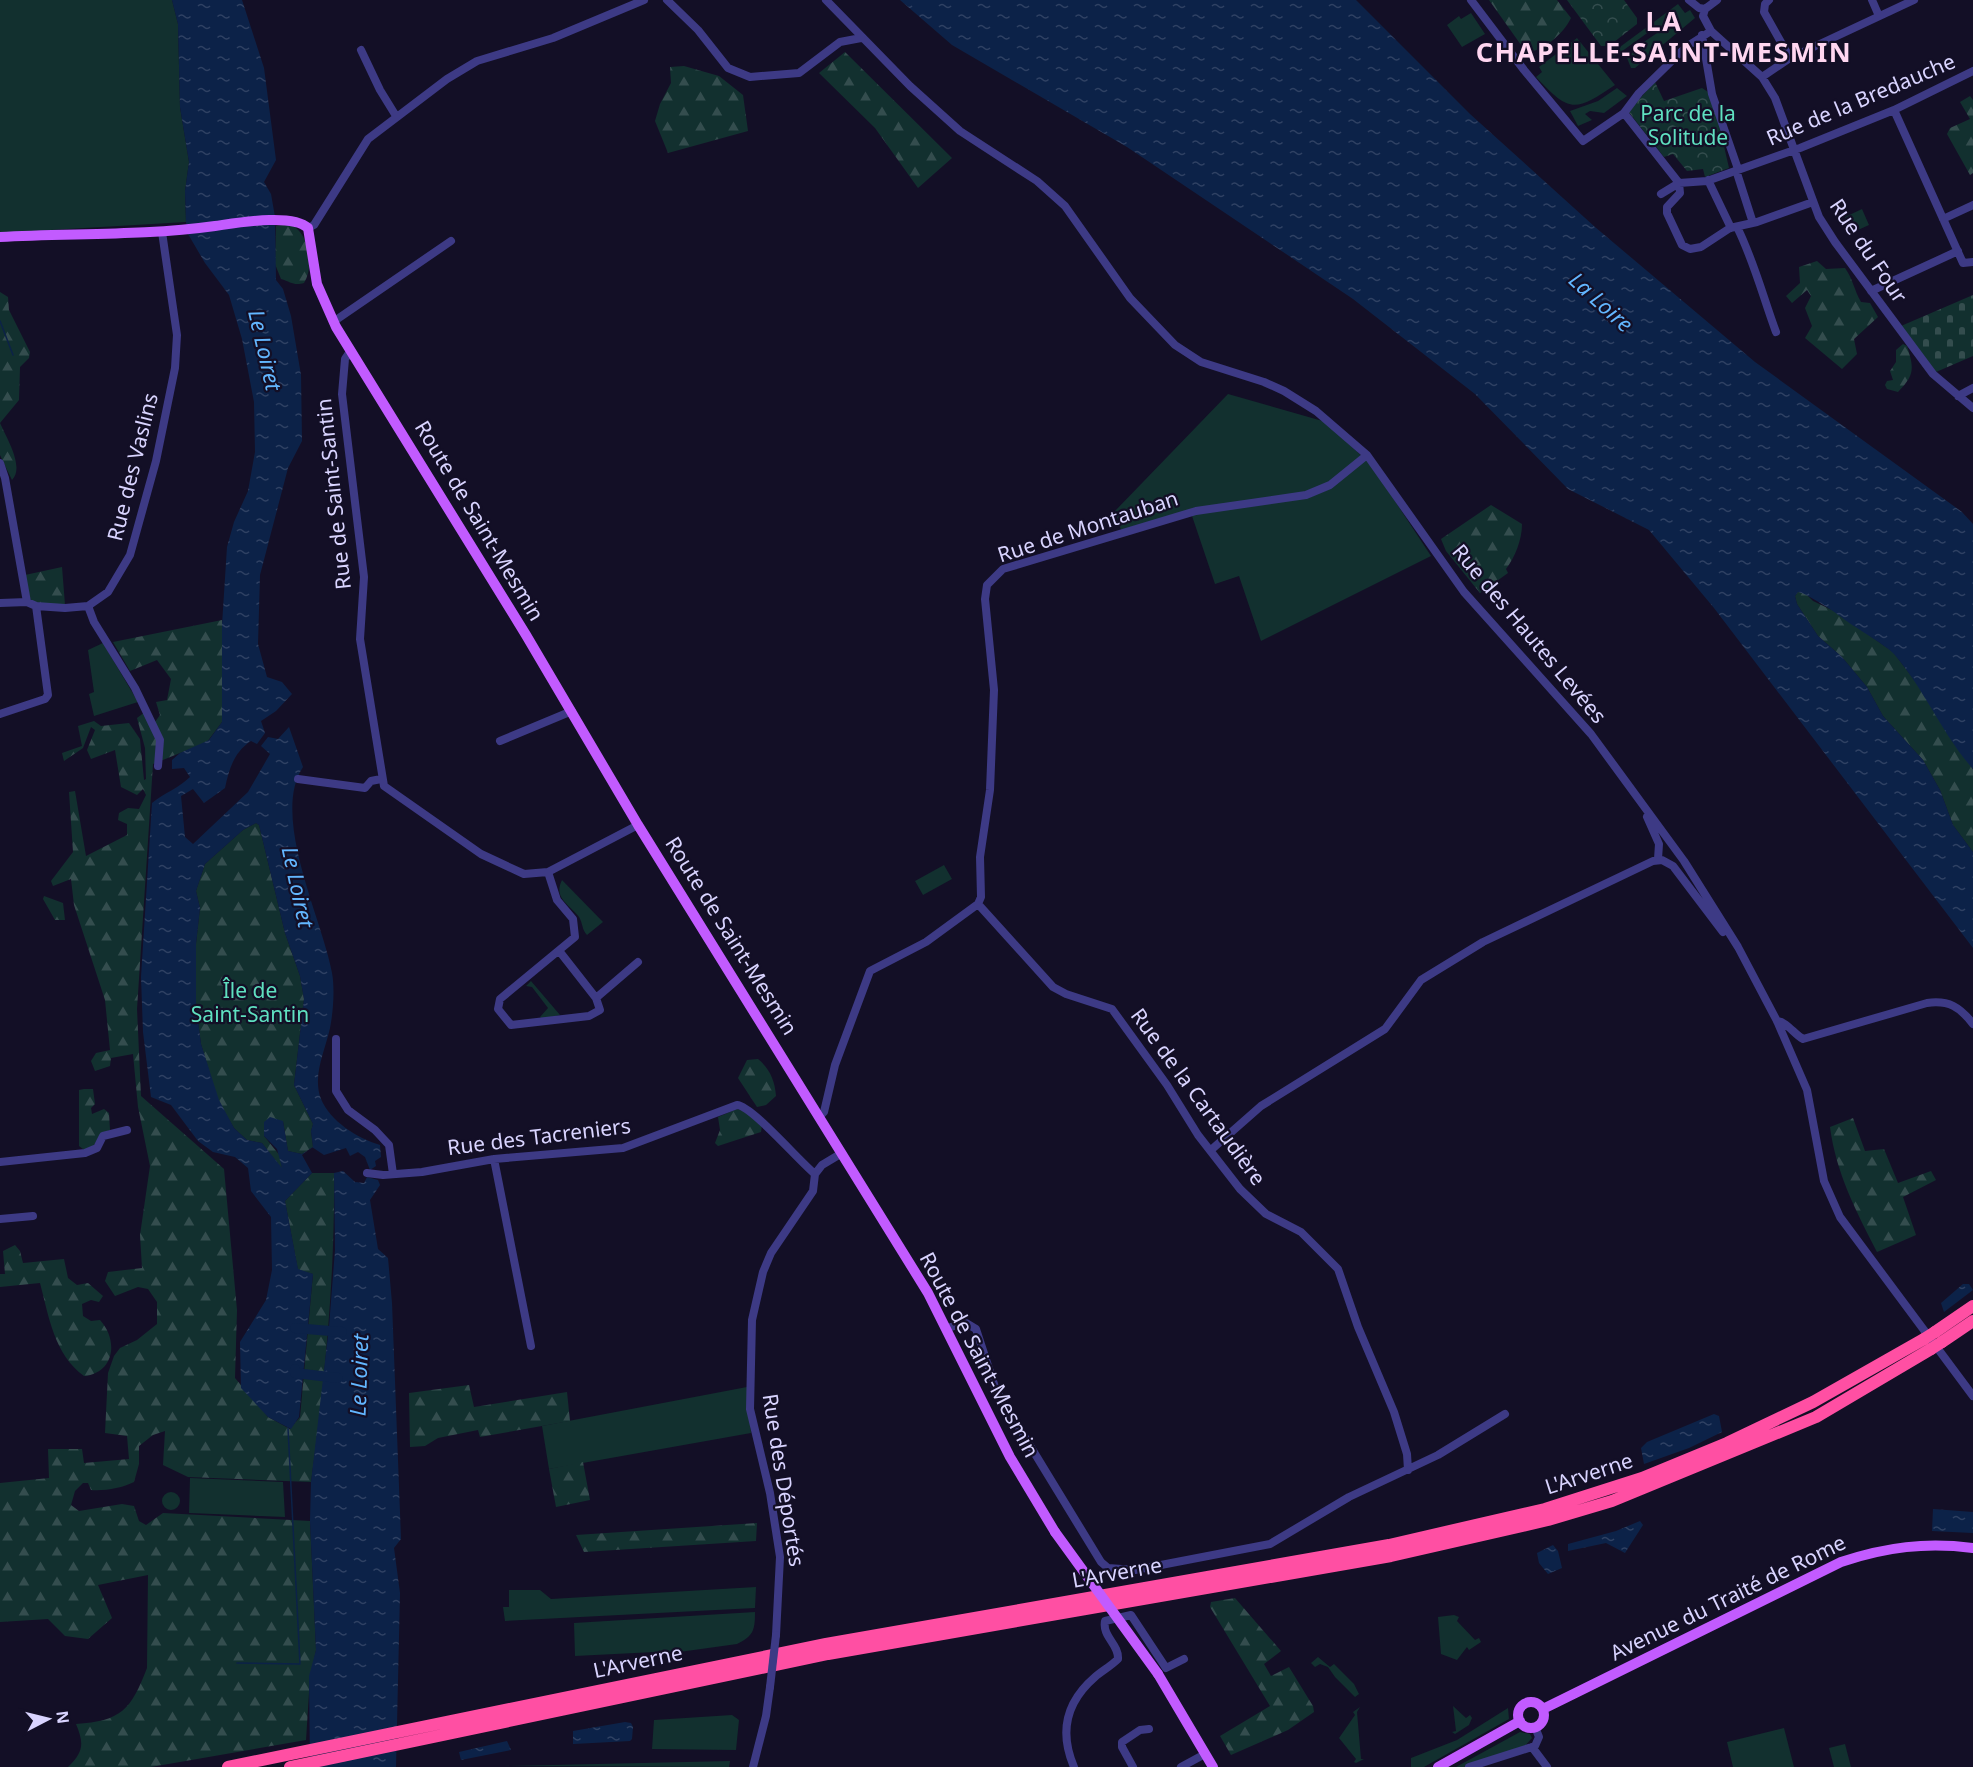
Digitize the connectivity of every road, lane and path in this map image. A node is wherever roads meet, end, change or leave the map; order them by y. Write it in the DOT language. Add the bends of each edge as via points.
graph roads {
  1 [pos="644,0"];
  2 [pos="667,0"];
  3 [pos="826,0"];
  4 [pos="1471,0"];
  5 [pos="1689,0"];
  6 [pos="1717,0"];
  7 [pos="1769,0"];
  8 [pos="1872,0"];
  9 [pos="1914,0"];
  10 [pos="1703,4"];
  11 [pos="1879,16"];
  12 [pos="1711,31"];
  13 [pos="1702,35"];
  14 [pos="861,38"];
  15 [pos="361,50"];
  16 [pos="1790,58"];
  17 [pos="1973,71"];
  18 [pos="1762,77"];
  19 [pos="1894,110"];
  20 [pos="1624,112"];
  21 [pos="396,116"];
  22 [pos="1795,150"];
  23 [pos="1737,170"];
  24 [pos="1708,180"];
  25 [pos="1679,183"];
  26 [pos="1661,194"];
  27 [pos="1813,202"];
  28 [pos="1973,205"];
  29 [pos="1943,219"];
  30 [pos="1753,223"];
  31 [pos="308,228"];
  32 [pos="1733,228"];
  33 [pos="167,232"];
  34 [pos="0,237"];
  35 [pos="452,241"];
  36 [pos="1958,251"];
  37 [pos="1973,262"];
  38 [pos="1871,291"];
  39 [pos="333,322"];
  40 [pos="1776,332"];
  41 [pos="351,350"];
  42 [pos="1973,388"];
  43 [pos="1958,396"];
  44 [pos="1973,408"];
  45 [pos="1367,456"];
  46 [pos="0,463"];
  47 [pos="27,602"];
  48 [pos="0,603"];
  49 [pos="36,606"];
  50 [pos="88,606"];
  51 [pos="572,711"];
  52 [pos="0,714"];
  53 [pos="500,741"];
  54 [pos="158,766"];
  55 [pos="298,779"];
  56 [pos="381,779"];
  57 [pos="1643,806"];
  58 [pos="638,825"];
  59 [pos="1658,859"];
  60 [pos="548,872"];
  61 [pos="978,904"];
  62 [pos="1738,947"];
  63 [pos="560,952"];
  64 [pos="638,962"];
  65 [pos="596,998"];
  66 [pos="1777,1021"];
  67 [pos="1973,1024"];
  68 [pos="1803,1039"];
  69 [pos="336,1040"];
  70 [pos="1791,1053"];
  71 [pos="820,1116"];
  72 [pos="127,1130"];
  73 [pos="1211,1150"];
  74 [pos="842,1153"];
  75 [pos="494,1159"];
  76 [pos="0,1162"];
  77 [pos="372,1174"];
  78 [pos="393,1174"];
  79 [pos="815,1174"];
  80 [pos="33,1216"];
  81 [pos="0,1219"];
  82 [pos="1973,1306"];
  83 [pos="1973,1321"];
  84 [pos="947,1328"];
  85 [pos="1933,1341"];
  86 [pos="531,1346"];
  87 [pos="1973,1396"];
  88 [pos="1504,1414"];
  89 [pos="1408,1470"];
  90 [pos="1973,1548"];
  91 [pos="1184,1659"];
  92 [pos="1543,1709"];
  93 [pos="1520,1721"];
  94 [pos="1535,1727"];
  95 [pos="1149,1729"];
  96 [pos="1530,1747"];
  97 [pos="1205,1754"];
  98 [pos="288,1761"];
  99 [pos="228,1767"];
  100 [pos="753,1767"];
  101 [pos="1074,1767"];
  102 [pos="1133,1767"];
  103 [pos="1180,1767"];
  104 [pos="1213,1767"];
  105 [pos="1438,1767"];
  106 [pos="1469,1767"];
  107 [pos="1547,1767"];
  1 -- 21 [label="street" via="553,38 477,61"];
  2 -- 14 [label="street" via="698,30 728,68 750,77 799,73 840,42"];
  3 -- 14 [label="street, Rue des Hautes Levées"];
  4 -- 20 [label="street" via="1583,141"];
  5 -- 10 [label="street" via="1699,8"];
  6 -- 10 [label="street"];
  7 -- 16 [label="street" via="1764,12"];
  8 -- 11 [label="street"];
  9 -- 11 [label="street"];
  10 -- 12 [label="street" via="1703,16"];
  11 -- 16 [label="street"];
  12 -- 13 [label="street"];
  12 -- 18 [label="street, Rue du Four"];
  13 -- 20 [label="street" via="1673,59"];
  13 -- 23 [label="street" via="1712,94"];
  14 -- 45 [label="street, Rue des Hautes Levées" via="960,131 1037,182 1065,206 1130,298 1175,345 1201,362 1284,391 1316,411"];
  15 -- 21 [label="street"];
  16 -- 18 [label="street"];
  17 -- 19 [label="street, Rue de la Bredauche"];
  18 -- 22 [label="street, Rue du Four" via="1775,98"];
  19 -- 22 [label="street, Rue de la Bredauche"];
  19 -- 29 [label="street"];
  20 -- 25 [label="street"];
  21 -- 31 [label="street" via="368,138 314,225"];
  22 -- 23 [label="street, Rue de la Bredauche"];
  22 -- 27 [label="street, Rue du Four"];
  23 -- 24 [label="street, Rue de la Bredauche"];
  23 -- 30 [label="street"];
  24 -- 25 [label="street, Rue de la Bredauche"];
  24 -- 32 [label="street"];
  25 -- 26 [label="street, Rue de la Bredauche"];
  25 -- 32 [label="street" via="1680,193 1666,210 1682,245 1701,247"];
  27 -- 30 [label="street"];
  27 -- 38 [label="street, Rue du Four" via="1826,229"];
  28 -- 29 [label="street"];
  29 -- 36 [label="street"];
  30 -- 32 [label="street"];
  31 -- 33 [label="main road" via="290,221"];
  31 -- 39 [label="main road" via="317,284"];
  32 -- 40 [label="street" via="1753,260"];
  33 -- 34 [label="main road"];
  33 -- 50 [label="street, Rue des Vaslins" via="177,335 173,380 156,461 130,555 108,592"];
  35 -- 39 [label="street"];
  36 -- 37 [label="street" via="1963,263"];
  36 -- 38 [label="street"];
  38 -- 43 [label="street, Rue du Four" via="1932,374"];
  39 -- 41 [label="main road"];
  41 -- 51 [label="main road, Route de Saint-Mesmin"];
  41 -- 56 [label="street, Rue de Saint-Santin" via="345,359 342,394 364,577 361,649"];
  42 -- 43 [label="street"];
  43 -- 44 [label="street, Rue du Four"];
  45 -- 57 [label="street, Rue des Hautes Levées" via="1464,592 1591,734"];
  45 -- 61 [label="street, Rue de Montauban" via="1330,485 1306,495 1196,511 1003,569 991,579 985,599 992,663 990,790"];
  46 -- 47 [label="street" via="6,477"];
  47 -- 48 [label="street"];
  47 -- 49 [label="street"];
  49 -- 50 [label="street"];
  49 -- 52 [label="street" via="48,695"];
  50 -- 54 [label="street" via="160,740"];
  51 -- 53 [label="street"];
  51 -- 58 [label="main road, Route de Saint-Mesmin"];
  55 -- 56 [label="street" via="365,788 371,781"];
  56 -- 60 [label="street" via="386,789 493,861 524,874"];
  57 -- 59 [label="street" via="1659,844"];
  57 -- 62 [label="street, Rue des Hautes Levées" via="1684,861"];
  58 -- 60 [label="street"];
  58 -- 71 [label="main road, Route de Saint-Mesmin"];
  59 -- 62 [label="street" via="1673,866 1732,945"];
  59 -- 73 [label="street" via="1483,942 1421,980 1385,1029 1261,1106"];
  60 -- 63 [label="street" via="555,896 576,927 574,937"];
  61 -- 71 [label="street" via="926,942 870,971"];
  61 -- 73 [label="street, Rue de la Cartaudière" via="1053,987 1112,1009"];
  62 -- 66 [label="street, Rue des Hautes Levées"];
  63 -- 65 [label="street"];
  63 -- 65 [label="street" via="500,999 500,1012 514,1027 589,1016 600,1010"];
  64 -- 65 [label="street"];
  66 -- 68 [label="street"];
  66 -- 70 [label="street, Rue des Hautes Levées"];
  67 -- 68 [label="street" via="1954,1005 1934,1002"];
  68 -- 70 [label="street"];
  69 -- 78 [label="street" via="336,1091 348,1110 389,1145"];
  70 -- 87 [label="street, Rue des Hautes Levées" via="1809,1100 1824,1181 1840,1217"];
  71 -- 74 [label="main road, Route de Saint-Mesmin"];
  72 -- 76 [label="street" via="103,1136 97,1148 85,1153"];
  73 -- 89 [label="street, Rue de la Cartaudière" via="1253,1204 1301,1232 1338,1269 1394,1412"];
  74 -- 79 [label="street"];
  74 -- 84 [label="main road, Route de Saint-Mesmin"];
  75 -- 78 [label="street, Rue des Tacreniers"];
  75 -- 79 [label="street, Rue des Tacreniers" via="623,1148 737,1105 751,1110"];
  75 -- 86 [label="street"];
  77 -- 78 [label="street, Rue des Tacreniers"];
  79 -- 100 [label="street, Rue des Déportés, bridge" via="813,1191 771,1253 763,1272 750,1343 750,1409 780,1557 777,1635 766,1716"];
  80 -- 81 [label="street"];
  82 -- 85 [label="highway, L'Arverne"];
  83 -- 85 [label="highway, L'Arverne"];
  84 -- 89 [label="street" via="966,1323 976,1329 996,1390 1047,1477 1108,1568 1135,1570 1270,1544 1349,1497"];
  84 -- 97 [label="main road, Route de Saint-Mesmin, bridge" via="1010,1457 1055,1532 1158,1674"];
  85 -- 98 [label="highway, L'Arverne" via="1727,1443 1642,1478 1545,1509 1389,1545 826,1644"];
  88 -- 89 [label="street"];
  90 -- 92 [label="main road, Avenue du Traité de Rome" via="1907,1546 1841,1562"];
  91 -- 101 [label="street" via="1166,1668 1131,1615 1105,1621 1104,1631 1118,1659 1084,1688 1066,1721 1065,1747"];
  92 -- 93 [label="main road" via="1533,1702 1524,1704 1518,1712"];
  92 -- 94 [label="main road" via="1543,1719"];
  93 -- 94 [label="main road"];
  93 -- 105 [label="main road"];
  94 -- 96 [label="street" via="1539,1740"];
  95 -- 102 [label="street" via="1140,1730 1122,1742"];
  96 -- 106 [label="street"];
  96 -- 107 [label="street"];
  97 -- 103 [label="street"];
  97 -- 104 [label="main road, Route de Saint-Mesmin"];
  98 -- 99 [label="highway, L'Arverne"];
}
